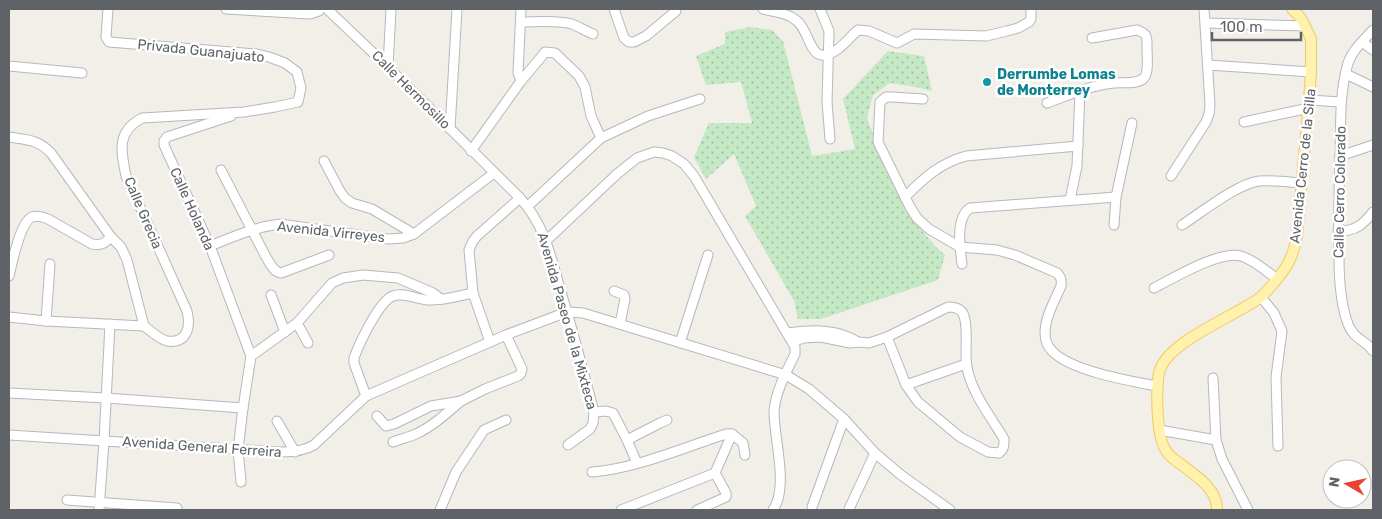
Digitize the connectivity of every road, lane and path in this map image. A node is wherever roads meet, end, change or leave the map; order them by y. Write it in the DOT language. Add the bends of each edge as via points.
graph roads {
  1 [pos="108,9"];
  2 [pos="226,9"];
  3 [pos="320,9"];
  4 [pos="326,9"];
  5 [pos="391,9"];
  6 [pos="457,9"];
  7 [pos="521,9"];
  8 [pos="614,9"];
  9 [pos="763,9"];
  10 [pos="820,9"];
  11 [pos="1204,9"];
  12 [pos="1292,9"];
  13 [pos="1029,10"];
  14 [pos="676,12"];
  15 [pos="521,22"];
  16 [pos="1206,23"];
  17 [pos="1305,26"];
  18 [pos="1373,30"];
  19 [pos="593,34"];
  20 [pos="1092,38"];
  21 [pos="1362,42"];
  22 [pos="1373,50"];
  23 [pos="828,55"];
  24 [pos="1208,65"];
  25 [pos="9,66"];
  26 [pos="388,67"];
  27 [pos="1312,72"];
  28 [pos="82,73"];
  29 [pos="1346,74"];
  30 [pos="521,81"];
  31 [pos="1373,87"];
  32 [pos="1080,90"];
  33 [pos="700,99"];
  34 [pos="923,99"];
  35 [pos="1341,102"];
  36 [pos="1047,103"];
  37 [pos="1309,104"];
  38 [pos="244,112"];
  39 [pos="1244,122"];
  40 [pos="1132,123"];
  41 [pos="450,129"];
  42 [pos="9,137"];
  43 [pos="601,138"];
  44 [pos="830,139"];
  45 [pos="1373,144"];
  46 [pos="1078,146"];
  47 [pos="471,151"];
  48 [pos="1340,156"];
  49 [pos="324,161"];
  50 [pos="221,170"];
  51 [pos="494,173"];
  52 [pos="1171,176"];
  53 [pos="1302,183"];
  54 [pos="905,197"];
  55 [pos="1116,197"];
  56 [pos="520,198"];
  57 [pos="1070,200"];
  58 [pos="528,206"];
  59 [pos="1373,212"];
  60 [pos="1114,225"];
  61 [pos="1182,225"];
  62 [pos="252,230"];
  63 [pos="1338,232"];
  64 [pos="414,234"];
  65 [pos="112,237"];
  66 [pos="546,241"];
  67 [pos="210,246"];
  68 [pos="960,247"];
  69 [pos="708,254"];
  70 [pos="329,256"];
  71 [pos="50,264"];
  72 [pos="962,264"];
  73 [pos="9,276"];
  74 [pos="1277,279"];
  75 [pos="1154,288"];
  76 [pos="614,291"];
  77 [pos="473,293"];
  78 [pos="271,295"];
  79 [pos="1261,297"];
  80 [pos="441,299"];
  81 [pos="567,312"];
  82 [pos="9,318"];
  83 [pos="46,321"];
  84 [pos="297,322"];
  85 [pos="110,324"];
  86 [pos="620,324"];
  87 [pos="144,326"];
  88 [pos="285,332"];
  89 [pos="788,333"];
  90 [pos="506,334"];
  91 [pos="887,337"];
  92 [pos="490,342"];
  93 [pos="793,342"];
  94 [pos="858,342"];
  95 [pos="308,343"];
  96 [pos="680,343"];
  97 [pos="1373,348"];
  98 [pos="251,356"];
  99 [pos="966,364"];
  100 [pos="786,375"];
  101 [pos="1213,378"];
  102 [pos="906,385"];
  103 [pos="1157,386"];
  104 [pos="9,393"];
  105 [pos="366,396"];
  106 [pos="106,398"];
  107 [pos="461,401"];
  108 [pos="243,408"];
  109 [pos="594,412"];
  110 [pos="377,416"];
  111 [pos="277,420"];
  112 [pos="506,420"];
  113 [pos="667,420"];
  114 [pos="844,420"];
  115 [pos="1159,430"];
  116 [pos="731,434"];
  117 [pos="9,435"];
  118 [pos="627,440"];
  119 [pos="1216,440"];
  120 [pos="104,441"];
  121 [pos="393,442"];
  122 [pos="568,445"];
  123 [pos="1278,446"];
  124 [pos="238,450"];
  125 [pos="295,452"];
  126 [pos="875,452"];
  127 [pos="745,455"];
  128 [pos="637,464"];
  129 [pos="592,472"];
  130 [pos="715,474"];
  131 [pos="241,482"];
  132 [pos="67,500"];
  133 [pos="99,506"];
  134 [pos="812,507"];
  135 [pos="177,508"];
  136 [pos="849,509"];
  137 [pos="440,510"];
  138 [pos="622,510"];
  139 [pos="697,510"];
  140 [pos="773,510"];
  141 [pos="950,510"];
  142 [pos="1217,510"];
  143 [pos="1248,510"];
  1 -- 38 [label="street, Privada Guanajuato" via="106,37 109,42 257,54 285,63 297,72 301,88 298,102"];
  2 -- 3 [label="street" via="310,14"];
  4 -- 26 [label="street, Calle Hermosillo"];
  5 -- 26 [label="street"];
  6 -- 41 [label="street"];
  7 -- 15 [label="street"];
  8 -- 14 [label="street" via="624,38 629,42 646,36"];
  9 -- 23 [label="street" via="794,18 803,26 814,52"];
  10 -- 23 [label="street" via="829,31"];
  11 -- 16 [label="street"];
  12 -- 17 [label="main road, Avenida Cerro de la Silla"];
  13 -- 23 [label="street" via="1029,22 986,36 914,34 897,43 869,31 858,30"];
  15 -- 19 [label="street" via="569,24"];
  15 -- 30 [label="street" via="518,72"];
  16 -- 17 [label="street"];
  16 -- 24 [label="street"];
  17 -- 27 [label="main road, Avenida Cerro de la Silla" via="1311,39"];
  18 -- 21 [label="street, Calle Cerro Colorado"];
  20 -- 32 [label="street" via="1137,30 1144,32 1148,38 1146,74 1138,82"];
  21 -- 22 [label="street"];
  21 -- 29 [label="street, Calle Cerro Colorado" via="1353,53"];
  23 -- 44 [label="street"];
  24 -- 27 [label="street"];
  24 -- 52 [label="street" via="1209,114"];
  25 -- 28 [label="street"];
  26 -- 41 [label="street, Calle Hermosillo"];
  27 -- 37 [label="main road, Avenida Cerro de la Silla"];
  29 -- 31 [label="street"];
  29 -- 35 [label="street, Calle Cerro Colorado"];
  30 -- 43 [label="street" via="545,52 556,53 580,76 590,116"];
  30 -- 47 [label="street"];
  32 -- 36 [label="street"];
  32 -- 46 [label="street"];
  33 -- 43 [label="street" via="648,116"];
  34 -- 54 [label="street" via="886,97 880,102 878,142"];
  35 -- 37 [label="street"];
  35 -- 48 [label="street, Calle Cerro Colorado"];
  37 -- 39 [label="street"];
  37 -- 53 [label="main road, Avenida Cerro de la Silla"];
  38 -- 67 [label="street, Calle Holanda" via="167,137 164,141"];
  38 -- 87 [label="street, Calle Grecia" via="142,118 132,123 125,133 122,145 126,176 190,321 183,337 167,341"];
  40 -- 55 [label="street"];
  41 -- 47 [label="street, Calle Hermosillo"];
  42 -- 65 [label="street" via="43,145"];
  43 -- 58 [label="street"];
  45 -- 48 [label="street"];
  46 -- 54 [label="street" via="954,159 931,173"];
  46 -- 57 [label="street"];
  47 -- 51 [label="street, Calle Hermosillo"];
  48 -- 63 [label="street, Calle Cerro Colorado"];
  49 -- 64 [label="street" via="345,198 372,209"];
  50 -- 62 [label="street"];
  51 -- 56 [label="street, Avenida Paseo de la Mixteca"];
  51 -- 64 [label="street, Avenida Virreyes"];
  53 -- 61 [label="street" via="1259,181 1246,185"];
  53 -- 74 [label="main road, Avenida Cerro de la Silla" via="1294,253"];
  54 -- 68 [label="street" via="917,218 929,229"];
  55 -- 57 [label="street"];
  55 -- 60 [label="street"];
  56 -- 58 [label="street, Avenida Paseo de la Mixteca"];
  56 -- 77 [label="street" via="473,241 469,250"];
  57 -- 68 [label="street" via="970,208 960,225"];
  58 -- 66 [label="street, Avenida Paseo de la Mixteca"];
  59 -- 63 [label="street" via="1357,228"];
  62 -- 64 [label="street, Avenida Virreyes" via="280,224 388,239"];
  62 -- 67 [label="street, Avenida Virreyes"];
  62 -- 70 [label="street" via="277,272"];
  63 -- 97 [label="street, Calle Cerro Colorado" via="1339,276 1348,324 1354,335"];
  65 -- 73 [label="street" via="105,243 92,244 48,218 33,216 25,223"];
  65 -- 87 [label="street" via="127,260"];
  66 -- 81 [label="street, Avenida Paseo de la Mixteca"];
  66 -- 89 [label="street" via="637,158 663,152 684,164 694,176"];
  67 -- 98 [label="street, Calle Holanda"];
  68 -- 72 [label="street"];
  68 -- 103 [label="street" via="997,250 1057,273 1062,281 1045,334 1052,351 1082,367"];
  69 -- 96 [label="street"];
  71 -- 83 [label="street"];
  74 -- 75 [label="street" via="1250,260 1233,255 1211,260"];
  74 -- 79 [label="main road, Avenida Cerro de la Silla"];
  76 -- 86 [label="street" via="624,295 625,299"];
  77 -- 80 [label="street"];
  77 -- 92 [label="street"];
  78 -- 88 [label="street"];
  79 -- 103 [label="main road, Avenida Cerro de la Silla" via="1178,346 1159,371"];
  79 -- 123 [label="street" via="1274,313 1282,332 1276,377"];
  80 -- 84 [label="street" via="398,278 363,275 343,278 332,283"];
  80 -- 105 [label="street" via="394,296 389,297 377,311 354,358"];
  81 -- 86 [label="street" via="583,313"];
  81 -- 90 [label="street, Avenida General Ferreira"];
  81 -- 109 [label="street, Avenida Paseo de la Mixteca"];
  82 -- 83 [label="street"];
  83 -- 85 [label="street"];
  84 -- 88 [label="street"];
  84 -- 95 [label="street"];
  85 -- 87 [label="street"];
  85 -- 106 [label="street"];
  86 -- 96 [label="street"];
  88 -- 98 [label="street"];
  89 -- 93 [label="street"];
  89 -- 94 [label="street" via="820,330 850,336"];
  90 -- 92 [label="street, Avenida General Ferreira"];
  90 -- 107 [label="street" via="521,373"];
  91 -- 94 [label="street" via="869,343"];
  91 -- 99 [label="street" via="948,307 957,308 964,314"];
  91 -- 102 [label="street"];
  92 -- 105 [label="street, Avenida General Ferreira"];
  93 -- 94 [label="street" via="821,337"];
  93 -- 100 [label="street" via="795,354"];
  96 -- 100 [label="street"];
  98 -- 108 [label="street"];
  99 -- 102 [label="street"];
  99 -- 102 [label="street" via="970,381 1004,439 999,453 988,452 960,437 918,402"];
  100 -- 114 [label="street" via="810,389"];
  100 -- 140 [label="street" via="774,411 781,483 780,496"];
  101 -- 119 [label="street"];
  103 -- 115 [label="main road, Avenida Cerro de la Silla"];
  104 -- 106 [label="street"];
  105 -- 125 [label="street, Avenida General Ferreira" via="314,444"];
  106 -- 108 [label="street"];
  106 -- 120 [label="street"];
  107 -- 110 [label="street" via="431,406 386,426"];
  107 -- 121 [label="street" via="430,426"];
  108 -- 124 [label="street"];
  109 -- 118 [label="street" via="613,414"];
  109 -- 122 [label="street, Avenida Paseo de la Mixteca" via="590,429"];
  111 -- 125 [label="street"];
  112 -- 137 [label="street" via="484,430 456,472"];
  113 -- 118 [label="street"];
  114 -- 126 [label="street"];
  114 -- 134 [label="street"];
  115 -- 119 [label="street"];
  115 -- 142 [label="main road, Avenida Cerro de la Silla" via="1167,453 1211,491"];
  116 -- 127 [label="street" via="743,443"];
  116 -- 128 [label="street"];
  116 -- 130 [label="street"];
  117 -- 120 [label="street, Avenida General Ferreira"];
  118 -- 128 [label="street"];
  119 -- 143 [label="street"];
  120 -- 124 [label="street, Avenida General Ferreira"];
  120 -- 133 [label="street"];
  124 -- 125 [label="street, Avenida General Ferreira"];
  124 -- 131 [label="street"];
  126 -- 136 [label="street"];
  126 -- 141 [label="street"];
  128 -- 129 [label="street"];
  130 -- 138 [label="street"];
  130 -- 139 [label="street" via="726,497"];
  132 -- 133 [label="street"];
  133 -- 135 [label="street"];
}
